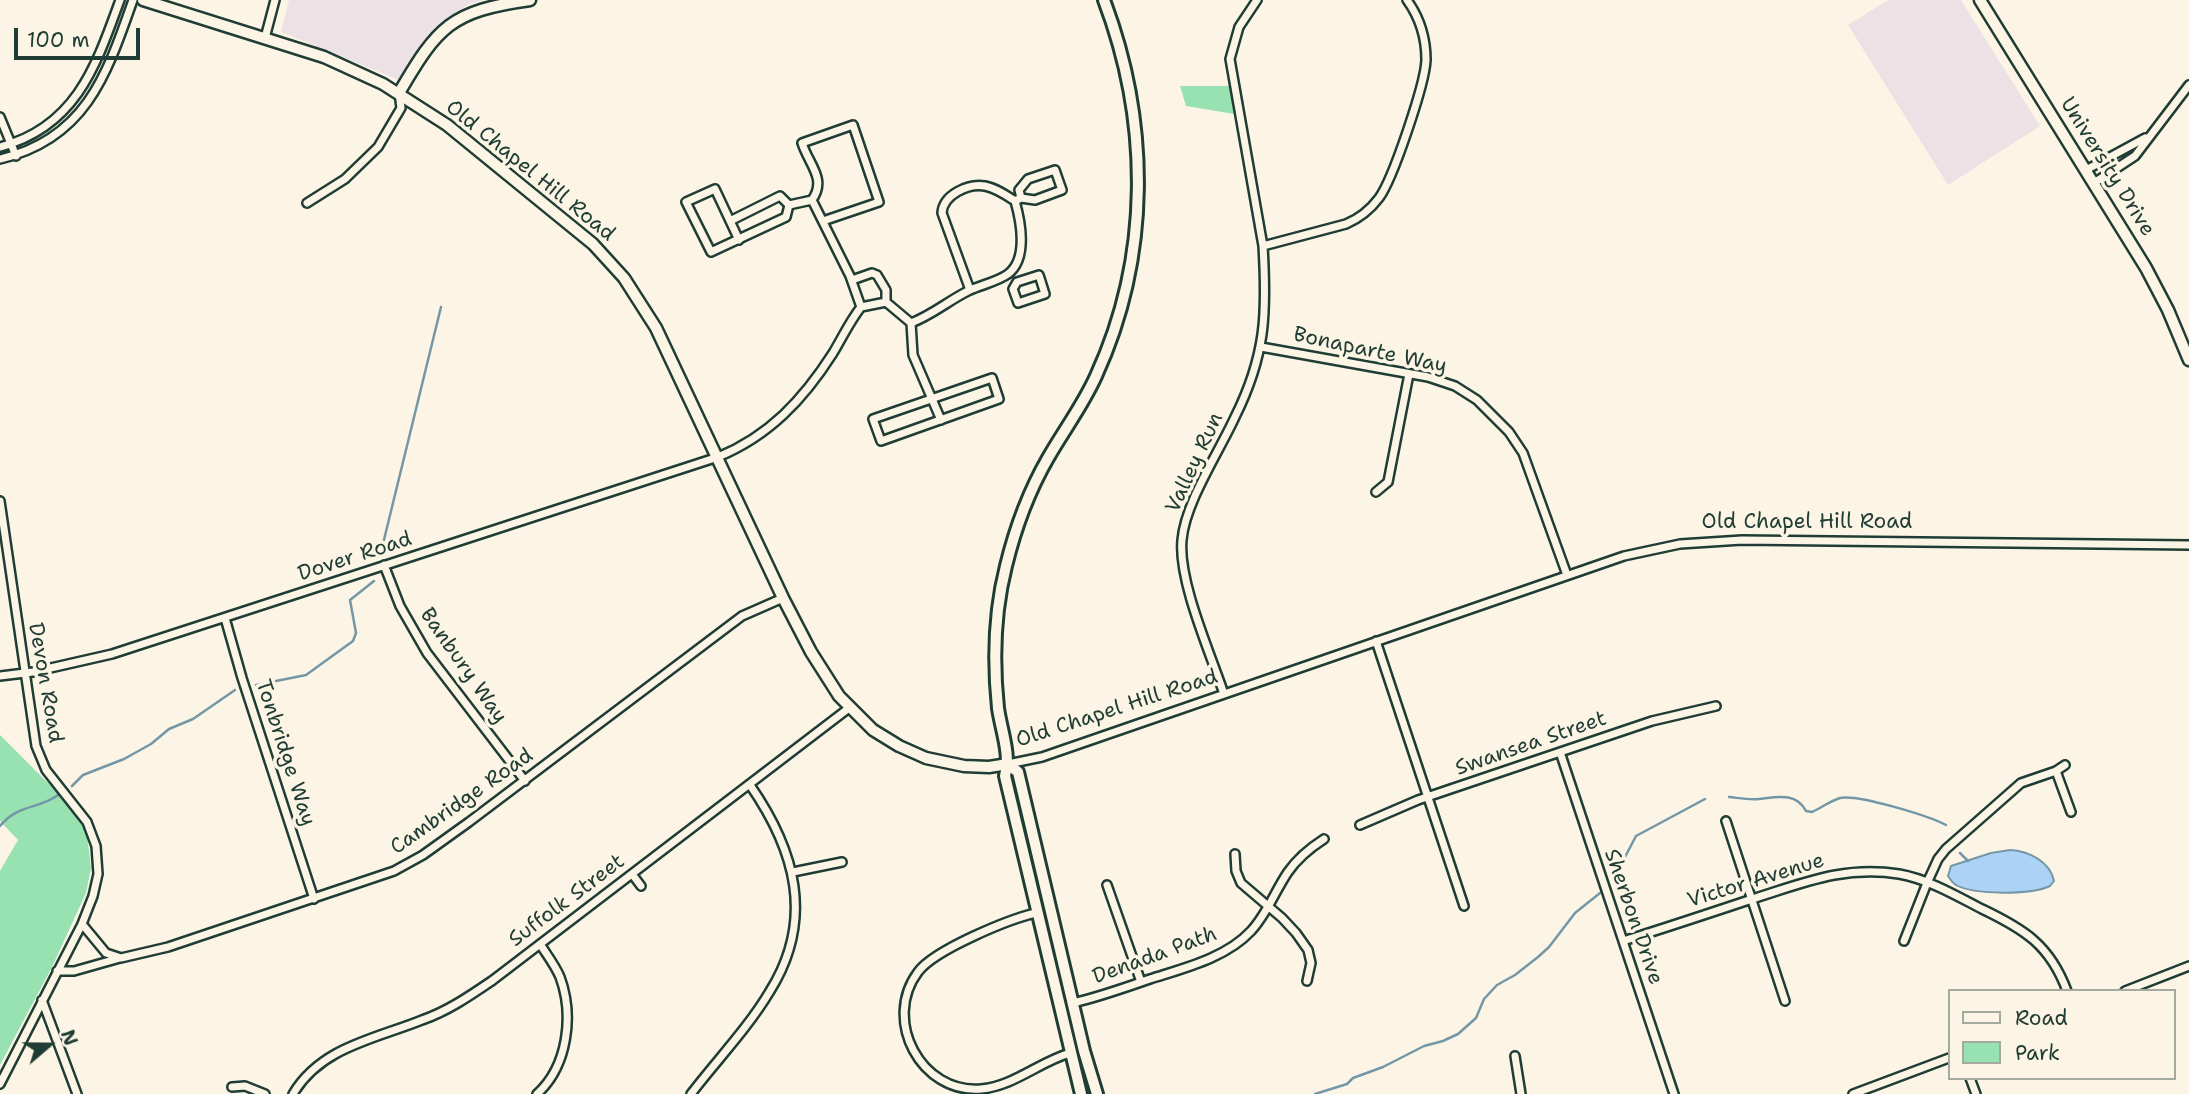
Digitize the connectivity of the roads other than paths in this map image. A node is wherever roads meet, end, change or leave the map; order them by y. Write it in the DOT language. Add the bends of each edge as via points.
graph roads {
  1 [pos="120,0"];
  2 [pos="133,0"];
  3 [pos="143,0"];
  4 [pos="275,0"];
  5 [pos="530,0"];
  6 [pos="1104,0"];
  7 [pos="1257,0"];
  8 [pos="1406,0"];
  9 [pos="1980,0"];
  10 [pos="265,38"];
  11 [pos="2189,85"];
  12 [pos="400,93"];
  13 [pos="0,117"];
  14 [pos="2149,135"];
  15 [pos="11,144"];
  16 [pos="0,147"];
  17 [pos="16,156"];
  18 [pos="0,159"];
  19 [pos="2086,170"];
  20 [pos="2094,183"];
  21 [pos="812,200"];
  22 [pos="1018,200"];
  23 [pos="307,203"];
  24 [pos="789,205"];
  25 [pos="730,221"];
  26 [pos="823,221"];
  27 [pos="739,240"];
  28 [pos="1263,246"];
  29 [pos="1010,273"];
  30 [pos="852,280"];
  31 [pos="1017,282"];
  32 [pos="971,290"];
  33 [pos="886,302"];
  34 [pos="861,307"];
  35 [pos="911,323"];
  36 [pos="1261,347"];
  37 [pos="2189,360"];
  38 [pos="1409,374"];
  39 [pos="933,399"];
  40 [pos="941,420"];
  41 [pos="718,457"];
  42 [pos="1376,492"];
  43 [pos="0,500"];
  44 [pos="2189,545"];
  45 [pos="384,565"];
  46 [pos="1567,575"];
  47 [pos="783,597"];
  48 [pos="225,618"];
  49 [pos="1376,641"];
  50 [pos="24,673"];
  51 [pos="0,676"];
  52 [pos="1224,694"];
  53 [pos="1716,706"];
  54 [pos="849,708"];
  55 [pos="1560,752"];
  56 [pos="1008,764"];
  57 [pos="2065,765"];
  58 [pos="2056,771"];
  59 [pos="525,781"];
  60 [pos="750,785"];
  61 [pos="1428,797"];
  62 [pos="2071,812"];
  63 [pos="1726,821"];
  64 [pos="1360,825"];
  65 [pos="1324,839"];
  66 [pos="1235,854"];
  67 [pos="842,862"];
  68 [pos="793,872"];
  69 [pos="632,874"];
  70 [pos="1927,883"];
  71 [pos="1107,885"];
  72 [pos="641,886"];
  73 [pos="314,899"];
  74 [pos="1752,900"];
  75 [pos="1269,906"];
  76 [pos="1464,906"];
  77 [pos="1036,913"];
  78 [pos="82,924"];
  79 [pos="1623,941"];
  80 [pos="1904,941"];
  81 [pos="540,944"];
  82 [pos="121,958"];
  83 [pos="2189,966"];
  84 [pos="57,971"];
  85 [pos="1307,981"];
  86 [pos="1141,982"];
  87 [pos="2066,989"];
  88 [pos="2129,989"];
  89 [pos="42,1000"];
  90 [pos="1785,1001"];
  91 [pos="1073,1003"];
  92 [pos="1070,1053"];
  93 [pos="1515,1056"];
  94 [pos="1948,1058"];
  95 [pos="0,1084"];
  96 [pos="232,1087"];
  97 [pos="77,1094"];
  98 [pos="265,1094"];
  99 [pos="293,1094"];
  100 [pos="537,1094"];
  101 [pos="691,1094"];
  102 [pos="1081,1094"];
  103 [pos="1097,1094"];
  104 [pos="1521,1094"];
  105 [pos="1674,1094"];
  106 [pos="1853,1094"];
  1 -- 15 [label="street" via="102,51 79,94 48,124"];
  2 -- 17 [label="street" via="114,55 88,103 57,135"];
  3 -- 10 [label="street, Old Chapel Hill Road"];
  4 -- 10 [label="street"];
  5 -- 12 [label="street" via="482,8 455,21 429,46"];
  6 -- 56 [label="main road" via="1129,80 1138,142 1133,252 1114,332 1096,376 1031,493 1006,568 995,643 998,708"];
  7 -- 28 [label="street, Valley Run" via="1238,27 1230,59"];
  8 -- 28 [label="street" via="1418,16 1426,63 1387,186 1358,219"];
  9 -- 19 [label="street, University Drive"];
  10 -- 12 [label="street, Old Chapel Hill Road" via="336,62"];
  11 -- 14 [label="street"];
  12 -- 23 [label="street" via="401,107 378,147 352,174"];
  12 -- 41 [label="street, Old Chapel Hill Road" via="540,199 612,264 656,328"];
  13 -- 15 [label="street"];
  14 -- 19 [label="street"];
  14 -- 20 [label="street" via="2135,156"];
  15 -- 16 [label="street"];
  15 -- 17 [label="street"];
  17 -- 18 [label="street"];
  19 -- 20 [label="street, University Drive"];
  20 -- 37 [label="street, University Drive" via="2146,268"];
  21 -- 24 [label="street"];
  21 -- 26 [label="street"];
  21 -- 26 [label="street" via="820,182 802,143 853,125 879,202"];
  22 -- 22 [label="street" via="1035,200 1062,190 1055,170 1028,179"];
  22 -- 29 [label="street" via="1020,241"];
  22 -- 32 [label="street" via="975,186 945,202 942,213"];
  24 -- 25 [label="street" via="779,196"];
  24 -- 27 [label="street" via="786,217"];
  25 -- 27 [label="street"];
  25 -- 27 [label="street" via="715,189 687,202 711,253"];
  26 -- 30 [label="street"];
  28 -- 36 [label="street, Valley Run"];
  29 -- 31 [label="street"];
  29 -- 32 [label="street"];
  30 -- 33 [label="street" via="877,275 886,290"];
  30 -- 34 [label="street"];
  31 -- 31 [label="street" via="1013,289 1018,303 1045,294 1039,275"];
  32 -- 35 [label="street"];
  33 -- 34 [label="street"];
  33 -- 35 [label="street"];
  34 -- 41 [label="street, Dover Road" via="810,387 787,413 751,441"];
  35 -- 39 [label="street" via="914,355"];
  36 -- 38 [label="street, Bonaparte Way"];
  36 -- 52 [label="street, Valley Run" via="1252,380 1189,510 1182,538 1184,575"];
  38 -- 42 [label="street" via="1388,482"];
  38 -- 46 [label="street, Bonaparte Way" via="1455,386 1484,405 1509,432 1523,453"];
  39 -- 40 [label="street"];
  39 -- 40 [label="street" via="992,378 999,399"];
  39 -- 40 [label="street" via="873,419 881,441"];
  41 -- 45 [label="street, Dover Road"];
  41 -- 47 [label="street, Old Chapel Hill Road"];
  43 -- 50 [label="street, Devon Road"];
  44 -- 46 [label="street, Old Chapel Hill Road" via="1712,541 1644,551"];
  45 -- 48 [label="street, Dover Road"];
  45 -- 59 [label="street, Banbury Way" via="400,606 427,653"];
  46 -- 49 [label="street, Old Chapel Hill Road"];
  47 -- 54 [label="street, Old Chapel Hill Road" via="811,652"];
  47 -- 59 [label="street, Cambridge Road" via="742,616"];
  48 -- 50 [label="street, Dover Road" via="112,654"];
  48 -- 73 [label="street, Tonbridge Way"];
  49 -- 52 [label="street, Old Chapel Hill Road"];
  49 -- 61 [label="street"];
  50 -- 51 [label="street, Dover Road"];
  50 -- 78 [label="street, Devon Road" via="39,754 83,816 96,846 96,884"];
  52 -- 56 [label="street, Old Chapel Hill Road" via="1042,757"];
  53 -- 55 [label="street, Swansea Street" via="1667,716"];
  54 -- 56 [label="street, Old Chapel Hill Road" via="886,738 926,758 964,766"];
  54 -- 60 [label="street, Suffolk Street"];
  55 -- 61 [label="street, Swansea Street"];
  55 -- 79 [label="street, Sherbon Drive"];
  56 -- 77 [label="main road" via="1005,776"];
  56 -- 91 [label="main road" via="1018,772"];
  57 -- 58 [label="street"];
  58 -- 62 [label="street"];
  58 -- 70 [label="street" via="2021,783 1969,826 1938,859"];
  59 -- 73 [label="street, Cambridge Road" via="423,855 394,871"];
  60 -- 68 [label="street" via="778,831"];
  60 -- 69 [label="street, Suffolk Street"];
  61 -- 64 [label="street, Swansea Street"];
  61 -- 76 [label="street"];
  63 -- 74 [label="street"];
  65 -- 75 [label="street, Denada Path" via="1290,870"];
  66 -- 75 [label="street" via="1241,883"];
  67 -- 68 [label="street"];
  68 -- 101 [label="street" via="793,926 777,979"];
  69 -- 72 [label="street"];
  69 -- 81 [label="street, Suffolk Street"];
  70 -- 74 [label="street, Victor Avenue" via="1900,874 1832,874"];
  70 -- 80 [label="street"];
  70 -- 87 [label="street, Victor Avenue" via="2020,928 2044,950"];
  71 -- 86 [label="street"];
  73 -- 82 [label="street, Cambridge Road"];
  74 -- 79 [label="street, Victor Avenue"];
  74 -- 90 [label="street"];
  75 -- 85 [label="street" via="1308,950"];
  75 -- 86 [label="street, Denada Path" via="1251,931 1224,951"];
  77 -- 92 [label="main road"];
  77 -- 92 [label="street" via="946,949 925,963 908,990 906,1031 927,1070 960,1088 1000,1085"];
  78 -- 82 [label="street" via="106,953"];
  78 -- 84 [label="street, Devon Road"];
  79 -- 105 [label="street, Sherbon Drive"];
  81 -- 99 [label="street, Suffolk Street" via="439,1013 334,1054 313,1069"];
  81 -- 100 [label="street" via="560,978 567,1027 556,1069"];
  82 -- 84 [label="street, Cambridge Road"];
  83 -- 88 [label="street"];
  84 -- 89 [label="street, Devon Road"];
  86 -- 91 [label="street, Denada Path"];
  89 -- 95 [label="street, Devon Road"];
  89 -- 97 [label="street"];
  91 -- 103 [label="main road"];
  92 -- 102 [label="main road"];
  93 -- 104 [label="street"];
  94 -- 106 [label="street"];
  96 -- 98 [label="street" via="245,1086"];
}
